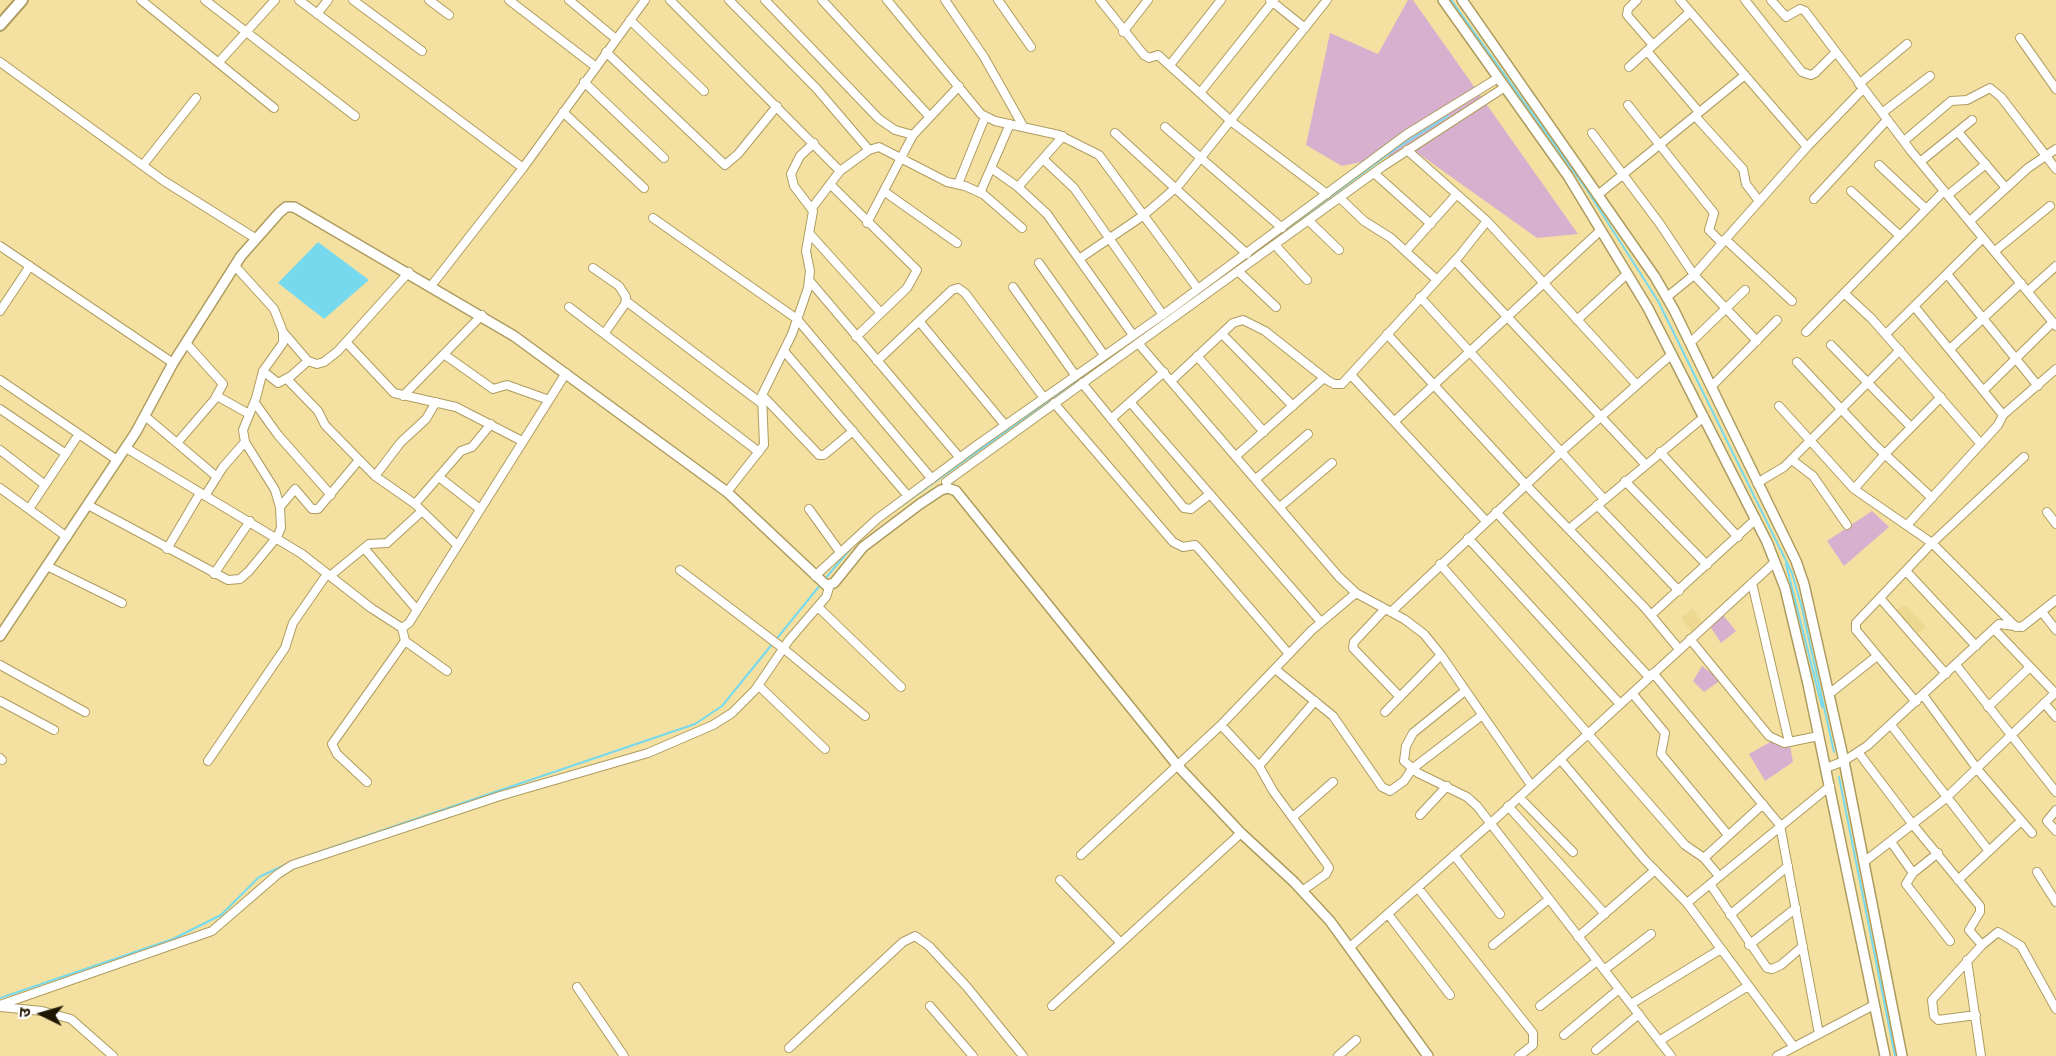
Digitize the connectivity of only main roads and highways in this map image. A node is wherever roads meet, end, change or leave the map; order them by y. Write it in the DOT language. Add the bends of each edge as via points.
graph roads {
  1 [pos="22,0"];
  2 [pos="0,25"];
  1 -- 2 [label="main road"];
}
